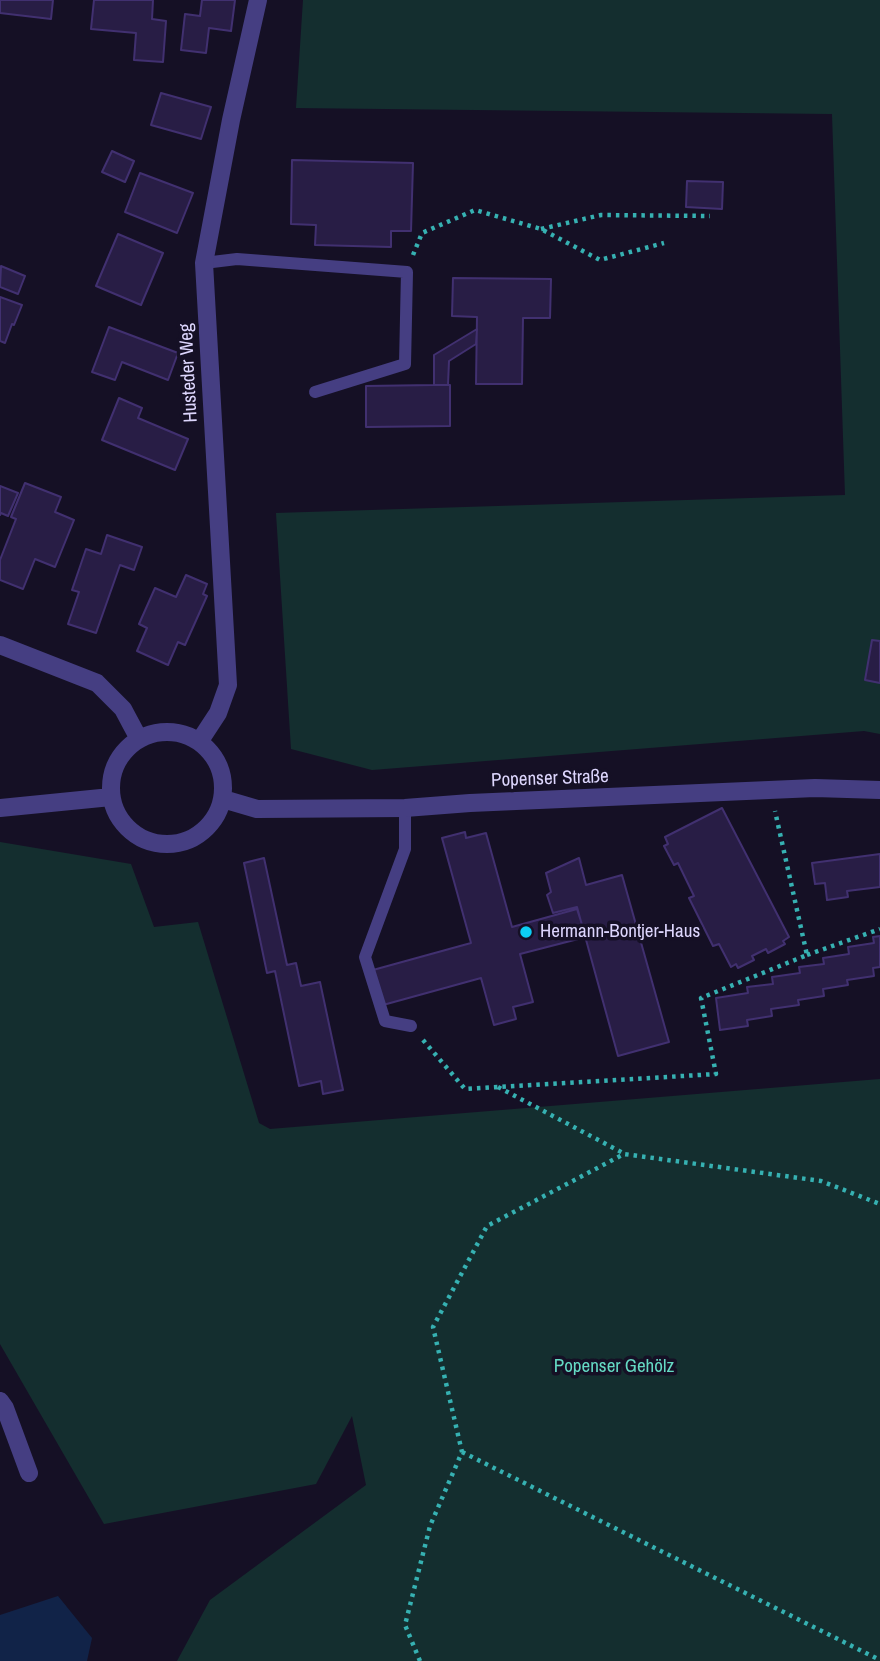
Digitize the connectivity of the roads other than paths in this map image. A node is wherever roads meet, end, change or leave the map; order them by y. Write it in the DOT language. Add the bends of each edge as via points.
graph roads {
  1 [pos="258,0"];
  2 [pos="204,263"];
  3 [pos="314,392"];
  4 [pos="0,645"];
  5 [pos="139,739"];
  6 [pos="199,741"];
  7 [pos="880,790"];
  8 [pos="111,797"];
  9 [pos="223,799"];
  10 [pos="0,808"];
  11 [pos="405,808"];
  12 [pos="411,1026"];
  13 [pos="0,1401"];
  14 [pos="29,1473"];
  1 -- 2 [label="street, Husteder Weg"];
  2 -- 3 [label="lane" via="237,259 407,272 405,364"];
  2 -- 6 [label="street, Husteder Weg" via="228,685 218,713"];
  4 -- 5 [label="street" via="97,683 122,709"];
  5 -- 6 [label="street" via="169,732"];
  5 -- 8 [label="street" via="116,764"];
  6 -- 9 [label="street" via="219,767"];
  7 -- 11 [label="street, Popenser Straße" via="814,788"];
  8 -- 9 [label="street" via="130,831 166,845 202,832"];
  8 -- 10 [label="street"];
  9 -- 11 [label="street, Popenser Straße" via="257,809"];
  11 -- 12 [label="lane" via="405,849 365,957 385,1021"];
  13 -- 14 [label="street"];
}
